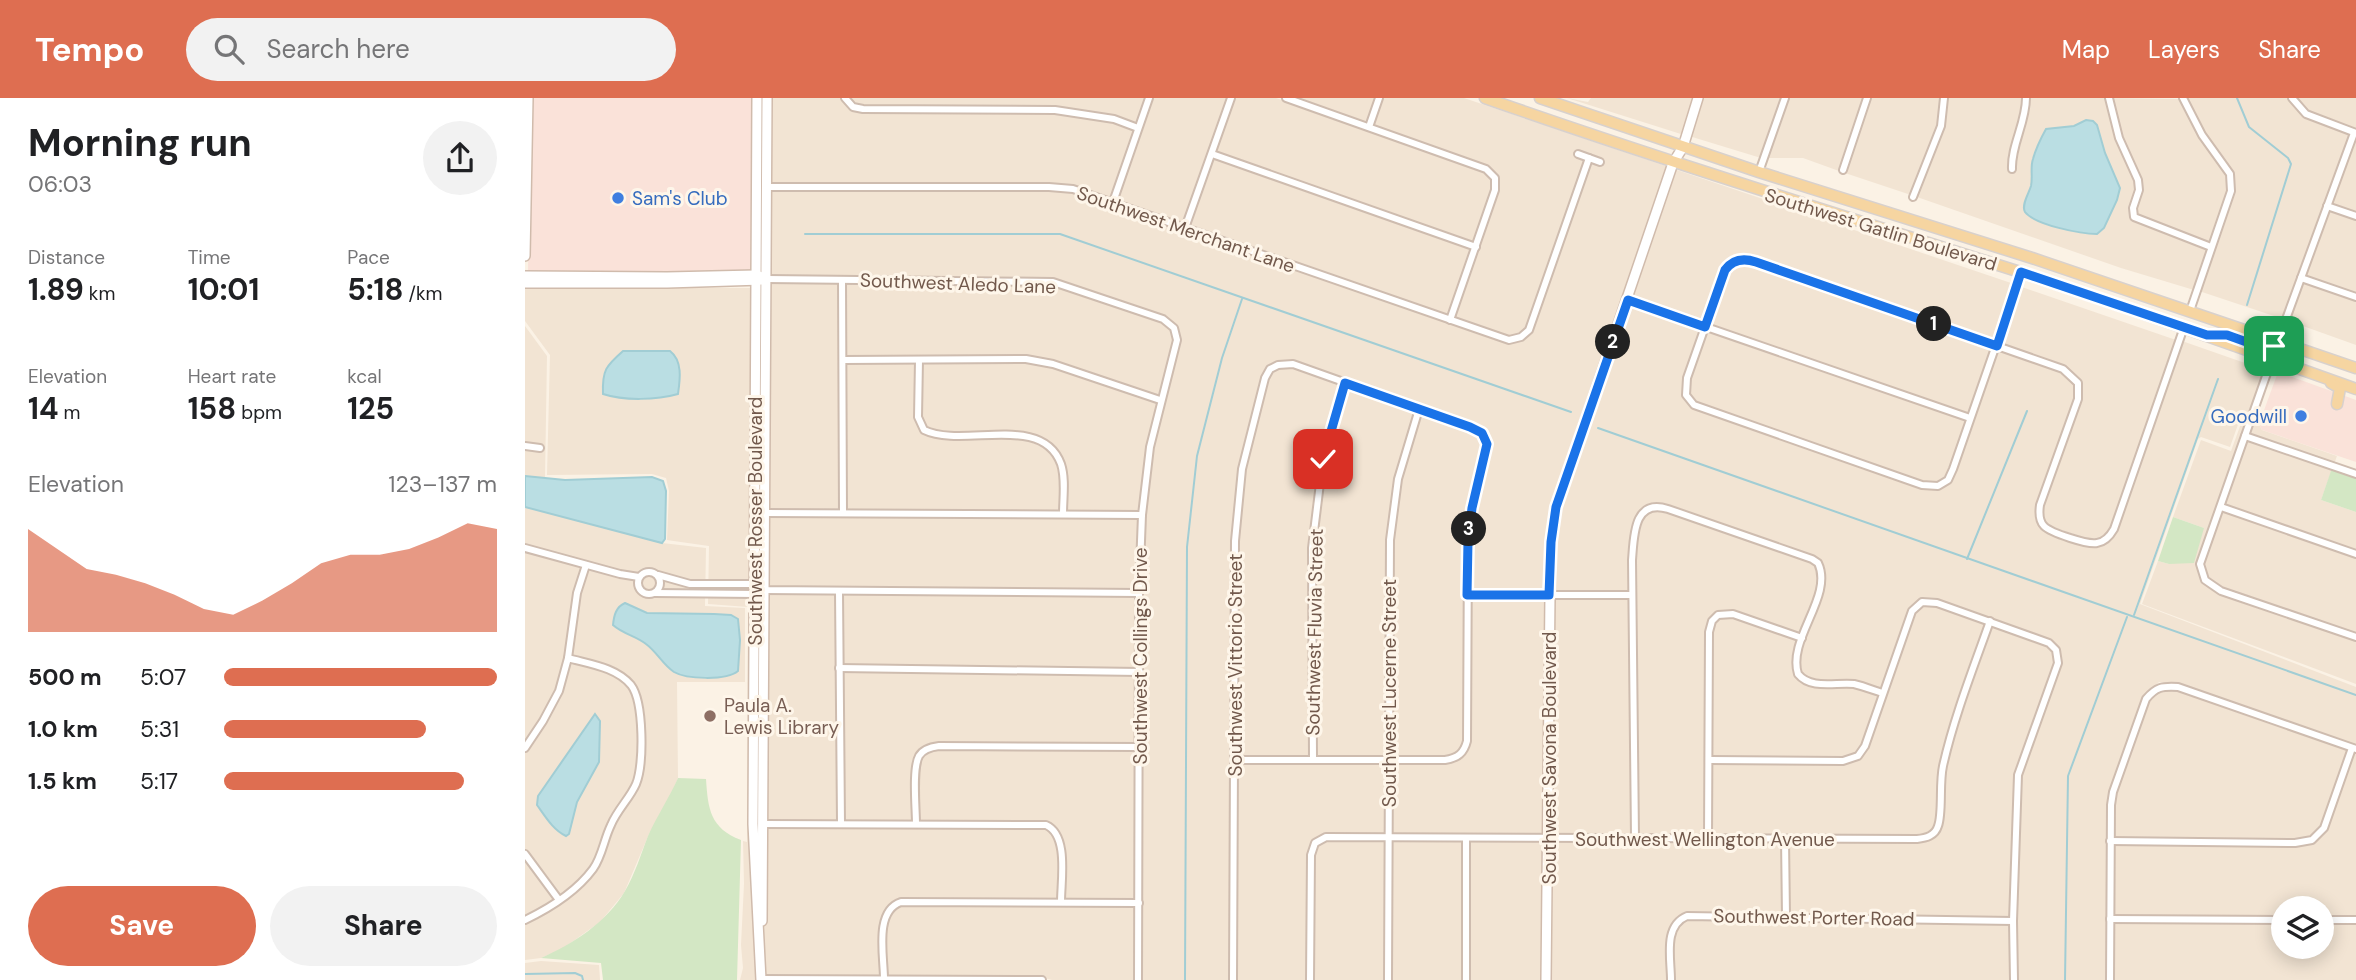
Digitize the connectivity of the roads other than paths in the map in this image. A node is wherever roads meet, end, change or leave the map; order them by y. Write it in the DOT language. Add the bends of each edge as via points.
graph roads {
  1 [pos="527,98"];
  2 [pos="757,98"];
  3 [pos="768,98"];
  4 [pos="845,98"];
  5 [pos="1149,98"];
  6 [pos="1231,98"];
  7 [pos="1286,98"];
  8 [pos="1379,98"];
  9 [pos="1485,98"];
  10 [pos="1540,98"];
  11 [pos="1698,98"];
  12 [pos="1785,98"];
  13 [pos="1867,98"];
  14 [pos="1944,98"];
  15 [pos="2026,98"];
  16 [pos="2109,98"];
  17 [pos="2183,98"];
  18 [pos="2291,98"];
  19 [pos="1369,127"];
  20 [pos="1138,128"];
  21 [pos="2355,133"];
  22 [pos="1683,146"];
  23 [pos="1212,154"];
  24 [pos="1578,155"];
  25 [pos="1589,158"];
  26 [pos="1600,162"];
  27 [pos="1673,163"];
  28 [pos="2012,169"];
  29 [pos="1843,170"];
  30 [pos="1759,172"];
  31 [pos="767,187"];
  32 [pos="1913,197"];
  33 [pos="1112,202"];
  34 [pos="2327,206"];
  35 [pos="2356,216"];
  36 [pos="1185,228"];
  37 [pos="1476,247"];
  38 [pos="2211,247"];
  39 [pos="525,256"];
  40 [pos="2021,272"];
  41 [pos="525,276"];
  42 [pos="756,278"];
  43 [pos="767,278"];
  44 [pos="2301,278"];
  45 [pos="842,280"];
  46 [pos="525,283"];
  47 [pos="2356,297"];
  48 [pos="1628,300"];
  49 [pos="2190,311"];
  50 [pos="1450,320"];
  51 [pos="1705,327"];
  52 [pos="2184,327"];
  53 [pos="2207,335"];
  54 [pos="1177,336"];
  55 [pos="2278,341"];
  56 [pos="1997,346"];
  57 [pos="2272,359"];
  58 [pos="843,360"];
  59 [pos="919,360"];
  60 [pos="2337,362"];
  61 [pos="2289,365"];
  62 [pos="2356,368"];
  63 [pos="1345,383"];
  64 [pos="2354,388"];
  65 [pos="1160,400"];
  66 [pos="1419,409"];
  67 [pos="1970,418"];
  68 [pos="2245,436"];
  69 [pos="525,446"];
  70 [pos="540,448"];
  71 [pos="2356,474"];
  72 [pos="2221,507"];
  73 [pos="765,513"];
  74 [pos="843,513"];
  75 [pos="1063,513"];
  76 [pos="1142,514"];
  77 [pos="525,548"];
  78 [pos="2356,554"];
  79 [pos="586,565"];
  80 [pos="658,575"];
  81 [pos="638,580"];
  82 [pos="754,584"];
  83 [pos="764,590"];
  84 [pos="839,592"];
  85 [pos="655,593"];
  86 [pos="1139,593"];
  87 [pos="754,595"];
  88 [pos="1467,595"];
  89 [pos="1549,595"];
  90 [pos="1632,595"];
  91 [pos="1990,621"];
  92 [pos="2356,637"];
  93 [pos="1802,638"];
  94 [pos="568,658"];
  95 [pos="839,668"];
  96 [pos="1140,672"];
  97 [pos="1882,692"];
  98 [pos="1139,747"];
  99 [pos="525,748"];
  100 [pos="2354,748"];
  101 [pos="1313,759"];
  102 [pos="1235,760"];
  103 [pos="1389,760"];
  104 [pos="1710,760"];
  105 [pos="841,823"];
  106 [pos="764,824"];
  107 [pos="916,824"];
  108 [pos="1388,837"];
  109 [pos="1635,837"];
  110 [pos="1466,838"];
  111 [pos="1549,838"];
  112 [pos="1709,838"];
  113 [pos="1785,839"];
  114 [pos="2110,841"];
  115 [pos="525,854"];
  116 [pos="559,900"];
  117 [pos="1061,902"];
  118 [pos="1139,903"];
  119 [pos="1786,916"];
  120 [pos="2110,919"];
  121 [pos="525,920"];
  122 [pos="2271,920"];
  123 [pos="2334,920"];
  124 [pos="2356,920"];
  125 [pos="2013,921"];
  126 [pos="760,944"];
  127 [pos="761,979"];
  128 [pos="884,979"];
  129 [pos="1042,980"];
  130 [pos="1138,980"];
  131 [pos="1233,980"];
  132 [pos="1310,980"];
  133 [pos="1388,980"];
  134 [pos="1466,980"];
  135 [pos="1546,980"];
  136 [pos="1671,980"];
  137 [pos="2014,980"];
  138 [pos="2110,980"];
  1 -- 39 [label="street"];
  2 -- 42 [label="street, Southwest Rosser Boulevard"];
  3 -- 31 [label="street, Southwest Rosser Boulevard"];
  4 -- 20 [label="street" via="853,107 863,109 1055,110"];
  5 -- 20 [label="street"];
  6 -- 23 [label="street"];
  7 -- 19 [label="street"];
  8 -- 19 [label="street"];
  9 -- 27 [label="main road, Southwest Gatlin Boulevard"];
  10 -- 22 [label="main road, Southwest Gatlin Boulevard"];
  11 -- 22 [label="street, Southwest Savona Boulevard"];
  12 -- 30 [label="street"];
  13 -- 29 [label="street"];
  14 -- 32 [label="street" via="1941,126"];
  15 -- 28 [label="street"];
  16 -- 38 [label="street" via="2119,138 2138,180 2134,217"];
  17 -- 38 [label="street" via="2230,174 2231,191"];
  18 -- 21 [label="street" via="2306,114"];
  19 -- 37 [label="street" via="1486,169 1495,178"];
  20 -- 33 [label="street"];
  21 -- 34 [label="street"];
  22 -- 27 [label="street, Southwest Savona Boulevard"];
  22 -- 30 [label="main road, Southwest Gatlin Boulevard"];
  23 -- 36 [label="street"];
  23 -- 37 [label="street"];
  24 -- 25 [label="street"];
  25 -- 26 [label="street"];
  25 -- 50 [label="street, Southwest Merchant Lane" via="1529,330 1509,340"];
  27 -- 40 [label="main road, Southwest Gatlin Boulevard"];
  27 -- 48 [label="street, Southwest Savona Boulevard"];
  30 -- 49 [label="main road, Southwest Gatlin Boulevard"];
  31 -- 33 [label="street, Southwest Merchant Lane" via="1049,187 1073,189"];
  31 -- 43 [label="street, Southwest Rosser Boulevard"];
  33 -- 36 [label="street, Southwest Merchant Lane"];
  34 -- 35 [label="street"];
  34 -- 44 [label="street"];
  36 -- 50 [label="street, Southwest Merchant Lane"];
  37 -- 50 [label="street"];
  38 -- 49 [label="street"];
  40 -- 52 [label="main road, Southwest Gatlin Boulevard"];
  40 -- 56 [label="street"];
  41 -- 42 [label="street, Southwest Aledo Lane"];
  42 -- 43 [label="street, Southwest Aledo Lane"];
  42 -- 46 [label="street, Southwest Aledo Lane"];
  42 -- 82 [label="street, Southwest Rosser Boulevard"];
  43 -- 45 [label="street, Southwest Aledo Lane"];
  43 -- 73 [label="street, Southwest Rosser Boulevard"];
  44 -- 47 [label="street"];
  44 -- 55 [label="street"];
  45 -- 54 [label="street, Southwest Aledo Lane" via="1053,282 1163,319"];
  45 -- 58 [label="street"];
  48 -- 51 [label="street"];
  48 -- 89 [label="street, Southwest Savona Boulevard" via="1556,507"];
  49 -- 55 [label="main road, Southwest Gatlin Boulevard"];
  51 -- 56 [label="street" via="1725,270 1743,259"];
  51 -- 67 [label="street"];
  51 -- 67 [label="street" via="1685,383 1690,402 1921,485 1941,485 1950,476"];
  52 -- 53 [label="main road, Southwest Gatlin Boulevard"];
  52 -- 56 [label="street" via="2111,535 2094,544 2045,526 2039,513 2078,399 2078,383 2063,369"];
  53 -- 55 [label="main road" via="2227,335 2266,349"];
  53 -- 57 [label="main road, Southwest Gatlin Boulevard"];
  54 -- 65 [label="street, Southwest Collings Drive"];
  55 -- 60 [label="main road, Southwest Gatlin Boulevard"];
  56 -- 67 [label="street"];
  57 -- 60 [label="main road" via="2288,349"];
  57 -- 61 [label="main road, Southwest Gatlin Boulevard"];
  57 -- 68 [label="street"];
  58 -- 59 [label="street"];
  58 -- 74 [label="street"];
  59 -- 65 [label="street" via="1026,359"];
  59 -- 75 [label="street" via="918,417 924,430 938,435 1022,436 1041,441 1061,464"];
  60 -- 62 [label="main road, Southwest Gatlin Boulevard"];
  61 -- 64 [label="main road, Southwest Gatlin Boulevard"];
  61 -- 64 [label="main road" via="2339,386 2337,404 2344,391"];
  63 -- 66 [label="street"];
  63 -- 101 [label="street, Southwest Fluvia Street" via="1323,459 1312,548"];
  63 -- 102 [label="street, Southwest Vittorio Street" via="1282,363 1265,378 1237,509"];
  65 -- 76 [label="street, Southwest Collings Drive"];
  66 -- 88 [label="street" via="1476,430 1487,444 1469,530"];
  66 -- 103 [label="street, Southwest Lucerne Street" via="1401,468 1392,523"];
  68 -- 71 [label="street"];
  68 -- 72 [label="street"];
  69 -- 70 [label="street"];
  72 -- 78 [label="street"];
  72 -- 92 [label="street" via="2200,564 2205,580 2221,592"];
  73 -- 74 [label="street"];
  73 -- 83 [label="street, Southwest Rosser Boulevard"];
  74 -- 75 [label="street"];
  75 -- 76 [label="street"];
  76 -- 86 [label="street, Southwest Collings Drive"];
  77 -- 79 [label="street"];
  79 -- 81 [label="street"];
  79 -- 94 [label="street" via="577,593"];
  80 -- 81 [label="street" via="649,571"];
  80 -- 82 [label="street" via="690,584"];
  80 -- 85 [label="street" via="660,585"];
  81 -- 85 [label="street" via="643,593"];
  82 -- 83 [label="street"];
  82 -- 87 [label="street, Southwest Rosser Boulevard"];
  83 -- 84 [label="street"];
  83 -- 87 [label="street"];
  83 -- 106 [label="street, Southwest Rosser Boulevard"];
  84 -- 86 [label="street"];
  84 -- 95 [label="street"];
  85 -- 87 [label="street"];
  86 -- 96 [label="street, Southwest Collings Drive"];
  87 -- 126 [label="street, Southwest Rosser Boulevard" via="753,851"];
  88 -- 89 [label="street"];
  88 -- 103 [label="street" via="1464,749 1445,760"];
  89 -- 90 [label="street"];
  89 -- 111 [label="street, Southwest Savona Boulevard"];
  90 -- 93 [label="street" via="1638,520 1647,509 1660,506 1812,559 1820,567 1822,580"];
  90 -- 109 [label="street"];
  91 -- 97 [label="street" via="1931,602 1918,604"];
  91 -- 113 [label="street, Southwest Wellington Avenue" via="1950,737 1940,783 1939,825 1931,835 1917,839"];
  91 -- 125 [label="street" via="2045,641 2058,658 2018,775"];
  93 -- 97 [label="street" via="1796,665 1801,678"];
  93 -- 104 [label="street" via="1733,614 1715,618 1709,632"];
  94 -- 99 [label="street" via="559,691"];
  94 -- 116 [label="street" via="610,670 631,686 640,709 640,773 594,867"];
  95 -- 96 [label="street"];
  95 -- 105 [label="street"];
  96 -- 98 [label="street, Southwest Collings Drive"];
  97 -- 104 [label="street" via="1861,752 1854,759"];
  98 -- 107 [label="street" via="932,747 922,752 917,762"];
  98 -- 118 [label="street, Southwest Collings Drive"];
  100 -- 114 [label="street" via="2324,828 2312,840"];
  100 -- 114 [label="street" via="2178,687 2161,686 2146,699 2113,792"];
  101 -- 102 [label="street"];
  101 -- 103 [label="street"];
  102 -- 131 [label="street, Southwest Vittorio Street"];
  103 -- 108 [label="street, Southwest Lucerne Street"];
  104 -- 112 [label="street"];
  105 -- 106 [label="street"];
  105 -- 107 [label="street"];
  106 -- 126 [label="street, Southwest Rosser Boulevard"];
  107 -- 117 [label="street" via="1052,828 1061,845"];
  108 -- 110 [label="street, Southwest Wellington Avenue"];
  108 -- 132 [label="street, Southwest Wellington Avenue" via="1330,836 1313,846"];
  108 -- 133 [label="street, Southwest Lucerne Street"];
  109 -- 111 [label="street, Southwest Wellington Avenue"];
  109 -- 112 [label="street, Southwest Wellington Avenue"];
  110 -- 111 [label="street, Southwest Wellington Avenue"];
  110 -- 134 [label="street"];
  111 -- 135 [label="street, Southwest Savona Boulevard"];
  112 -- 113 [label="street, Southwest Wellington Avenue"];
  113 -- 119 [label="street"];
  114 -- 120 [label="street"];
  115 -- 116 [label="street"];
  116 -- 121 [label="street"];
  117 -- 118 [label="street"];
  117 -- 128 [label="street" via="896,903 887,911 884,925"];
  118 -- 130 [label="street, Southwest Collings Drive"];
  119 -- 125 [label="street, Southwest Porter Road"];
  119 -- 136 [label="street, Southwest Porter Road" via="1679,920 1671,934"];
  120 -- 122 [label="street"];
  120 -- 138 [label="street"];
  123 -- 124 [label="street"];
  125 -- 137 [label="street"];
  126 -- 127 [label="street, Southwest Rosser Boulevard"];
  127 -- 128 [label="street"];
  128 -- 129 [label="street"];
}
